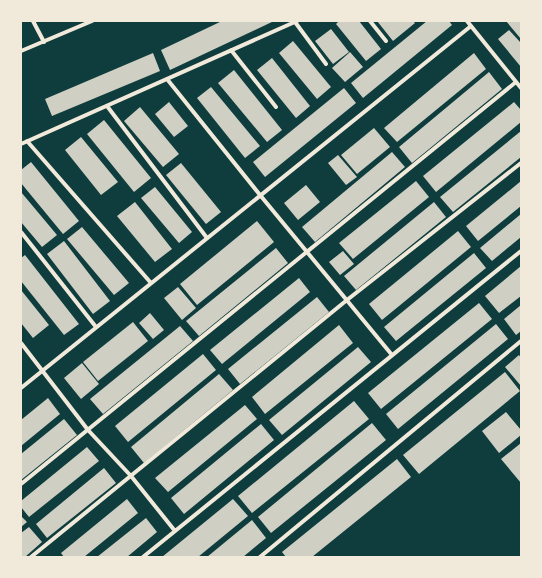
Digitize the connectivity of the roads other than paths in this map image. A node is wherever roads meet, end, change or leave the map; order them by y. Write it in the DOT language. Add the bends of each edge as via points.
graph roads {
  1 [pos="33,21"];
  2 [pos="92,21"];
  3 [pos="370,21"];
  4 [pos="467,21"];
  5 [pos="296,22"];
  6 [pos="471,26"];
  7 [pos="386,41"];
  8 [pos="44,42"];
  9 [pos="231,50"];
  10 [pos="21,52"];
  11 [pos="326,64"];
  12 [pos="168,79"];
  13 [pos="516,82"];
  14 [pos="521,88"];
  15 [pos="107,106"];
  16 [pos="276,107"];
  17 [pos="27,141"];
  18 [pos="21,144"];
  19 [pos="521,163"];
  20 [pos="260,195"];
  21 [pos="21,232"];
  22 [pos="207,238"];
  23 [pos="521,251"];
  24 [pos="307,252"];
  25 [pos="151,283"];
  26 [pos="347,300"];
  27 [pos="96,327"];
  28 [pos="521,341"];
  29 [pos="21,343"];
  30 [pos="392,355"];
  31 [pos="43,370"];
  32 [pos="21,388"];
  33 [pos="88,430"];
  34 [pos="131,476"];
  35 [pos="21,484"];
  36 [pos="175,531"];
  37 [pos="31,557"];
  38 [pos="143,557"];
  39 [pos="260,557"];
  1 -- 8 [label="street"];
  2 -- 8 [label="street"];
  3 -- 7 [label="street"];
  4 -- 6 [label="street"];
  5 -- 9 [label="street"];
  5 -- 11 [label="street"];
  6 -- 13 [label="street"];
  6 -- 20 [label="street"];
  8 -- 10 [label="street"];
  9 -- 12 [label="street"];
  9 -- 16 [label="street"];
  12 -- 15 [label="street"];
  12 -- 20 [label="street"];
  13 -- 14 [label="street"];
  13 -- 24 [label="street"];
  15 -- 17 [label="street"];
  15 -- 22 [label="street"];
  17 -- 18 [label="street"];
  17 -- 25 [label="street"];
  19 -- 26 [label="street"];
  20 -- 22 [label="street"];
  20 -- 24 [label="street"];
  21 -- 27 [label="street"];
  22 -- 25 [label="street"];
  23 -- 30 [label="street"];
  24 -- 26 [label="street"];
  24 -- 33 [label="street"];
  25 -- 27 [label="street"];
  26 -- 30 [label="street"];
  26 -- 34 [label="street"];
  27 -- 31 [label="street"];
  28 -- 39 [label="street"];
  29 -- 31 [label="street"];
  30 -- 36 [label="street"];
  31 -- 32 [label="street"];
  31 -- 33 [label="street"];
  33 -- 34 [label="street"];
  33 -- 35 [label="street"];
  34 -- 36 [label="street"];
  34 -- 37 [label="street"];
  36 -- 38 [label="street"];
}
